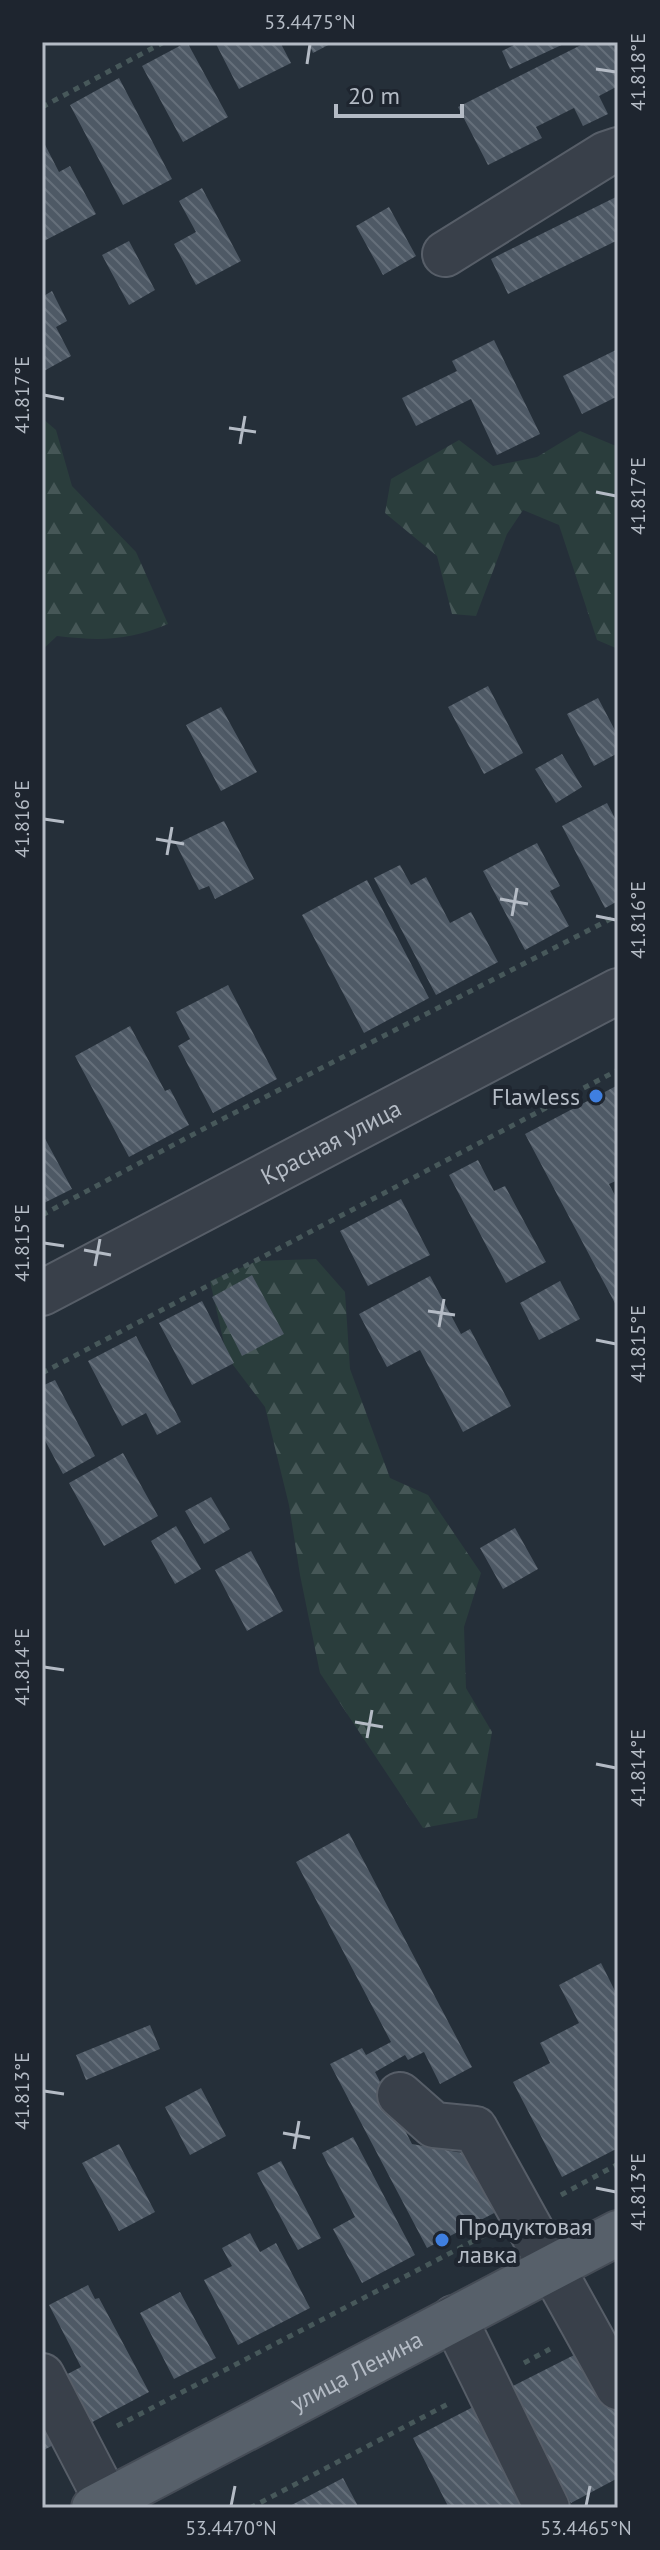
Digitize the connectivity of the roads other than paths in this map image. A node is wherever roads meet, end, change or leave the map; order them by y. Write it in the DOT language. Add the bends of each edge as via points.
graph roads {
  1 [pos="618,150"];
  2 [pos="445,254"];
  3 [pos="618,991"];
  4 [pos="42,1293"];
  5 [pos="400,2095"];
  6 [pos="618,2233"];
  7 [pos="552,2268"];
  8 [pos="454,2318"];
  9 [pos="42,2376"];
  10 [pos="618,2387"];
  11 [pos="101,2505"];
  12 [pos="547,2508"];
  1 -- 2 [label="street"];
  3 -- 4 [label="street, Красная улица"];
  5 -- 7 [label="street" via="434,2125 475,2129"];
  6 -- 7 [label="main road, улица Ленина"];
  7 -- 8 [label="main road, улица Ленина"];
  7 -- 10 [label="street"];
  8 -- 11 [label="main road, улица Ленина"];
  8 -- 12 [label="street"];
  9 -- 11 [label="street"];
}
